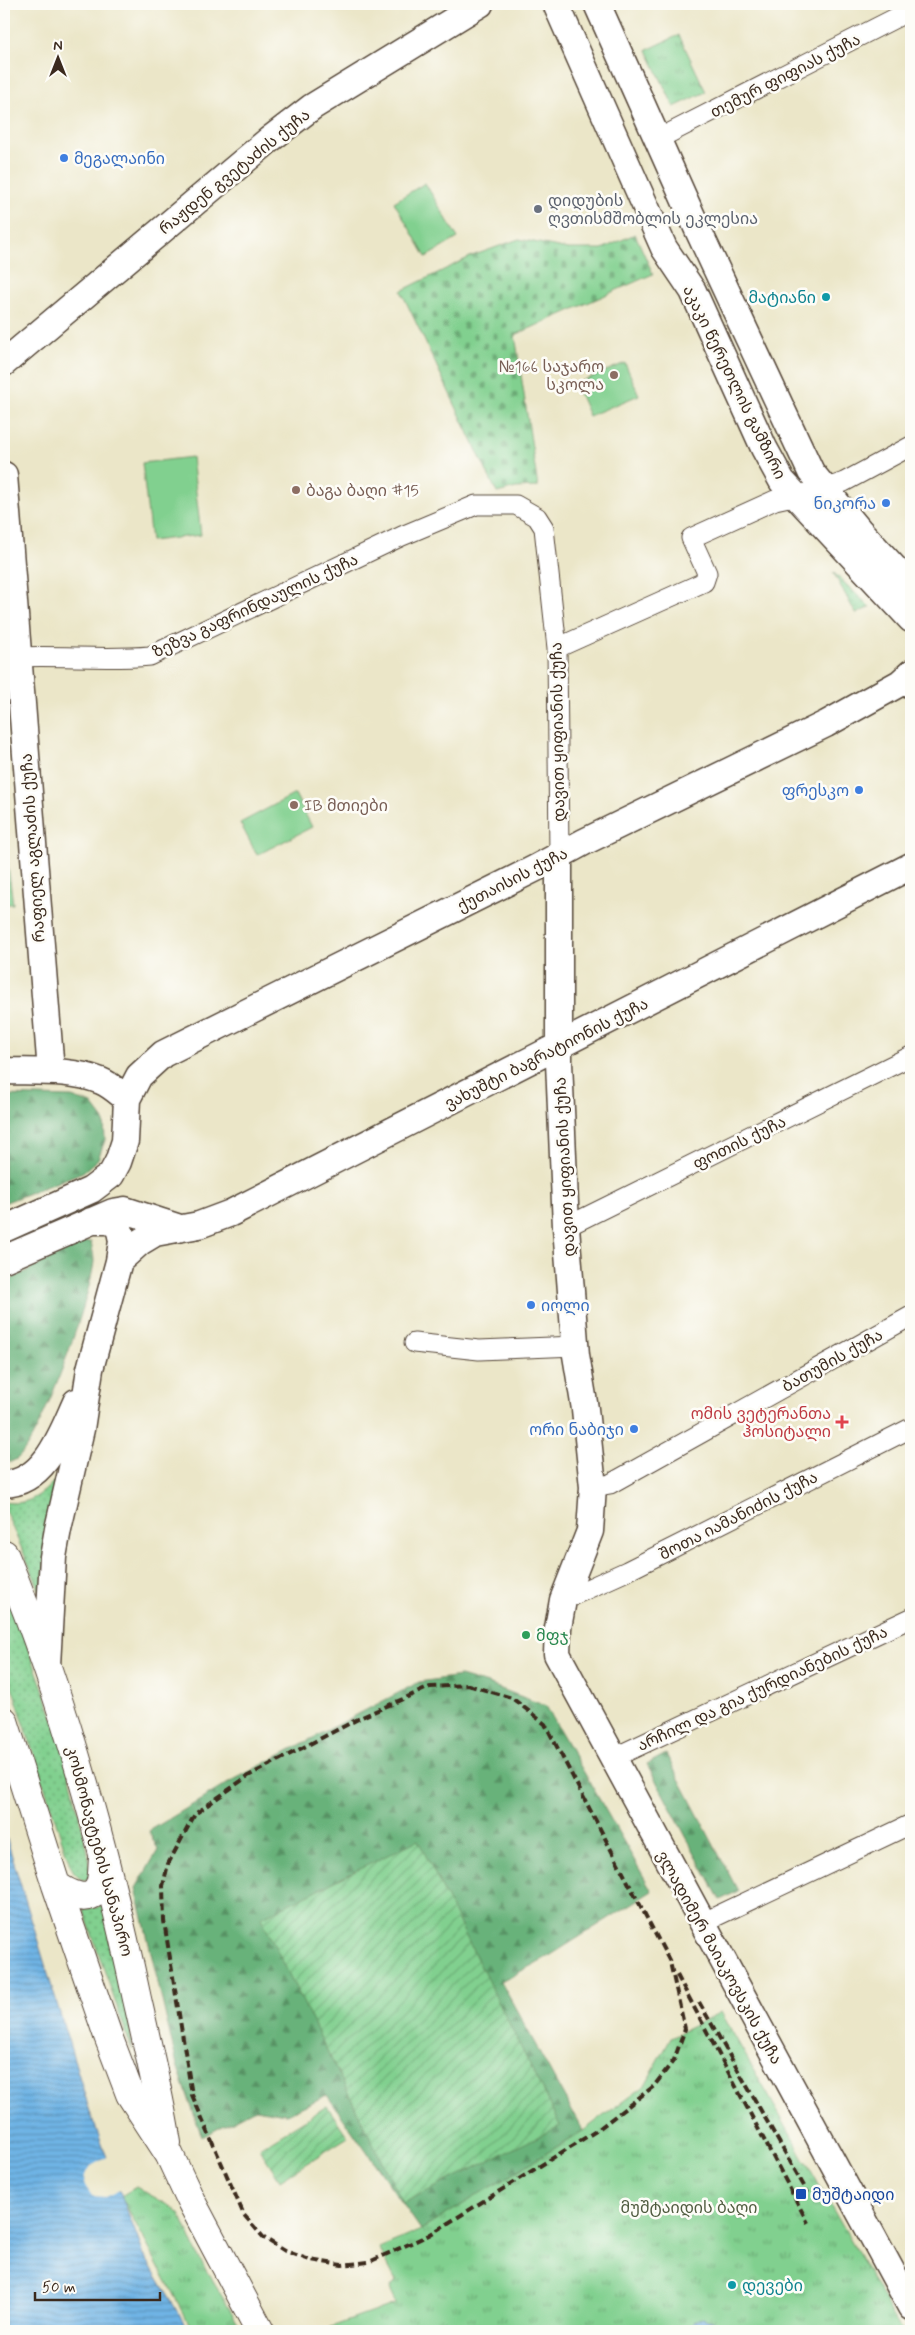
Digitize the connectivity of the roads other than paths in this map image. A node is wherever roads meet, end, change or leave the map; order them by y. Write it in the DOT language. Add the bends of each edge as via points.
graph roads {
  1 [pos="480,4"];
  2 [pos="556,4"];
  3 [pos="597,4"];
  4 [pos="911,10"];
  5 [pos="658,139"];
  6 [pos="4,363"];
  7 [pos="911,446"];
  8 [pos="4,475"];
  9 [pos="825,489"];
  10 [pos="795,496"];
  11 [pos="483,504"];
  12 [pos="911,586"];
  13 [pos="911,618"];
  14 [pos="557,648"];
  15 [pos="18,657"];
  16 [pos="911,673"];
  17 [pos="559,856"];
  18 [pos="911,866"];
  19 [pos="560,1046"];
  20 [pos="911,1056"];
  21 [pos="4,1071"];
  22 [pos="51,1072"];
  23 [pos="127,1099"];
  24 [pos="91,1221"];
  25 [pos="177,1227"];
  26 [pos="566,1227"];
  27 [pos="4,1229"];
  28 [pos="4,1259"];
  29 [pos="120,1261"];
  30 [pos="911,1316"];
  31 [pos="414,1343"];
  32 [pos="576,1346"];
  33 [pos="90,1369"];
  34 [pos="911,1428"];
  35 [pos="4,1484"];
  36 [pos="593,1487"];
  37 [pos="4,1554"];
  38 [pos="564,1600"];
  39 [pos="911,1618"];
  40 [pos="46,1665"];
  41 [pos="4,1721"];
  42 [pos="613,1758"];
  43 [pos="911,1824"];
  44 [pos="103,1857"];
  45 [pos="56,1886"];
  46 [pos="702,1923"];
  47 [pos="169,2154"];
  48 [pos="911,2307"];
  49 [pos="260,2331"];
  1 -- 6 [label="main road, რაჟდენ გვეტაძის ქუჩა" via="312,107"];
  2 -- 10 [label="main road, აკაკი წერეთლის გამზირი" via="664,248 693,291 764,448 782,482"];
  3 -- 5 [label="main road, აკაკი წერეთლის გამზირი"];
  4 -- 5 [label="street, თემურ ფიფიას ქუჩა"];
  5 -- 9 [label="main road, აკაკი წერეთლის გამზირი" via="793,437 811,472"];
  7 -- 9 [label="street"];
  8 -- 15 [label="main road, რაფიელ აგლაძის ქუჩა"];
  9 -- 10 [label="street"];
  9 -- 12 [label="main road, აკაკი წერეთლის გამზირი"];
  10 -- 13 [label="main road, აკაკი წერეთლის გამზირი"];
  10 -- 14 [label="street" via="775,500 691,538 708,573 704,582"];
  11 -- 14 [label="street, დავით ყიფიანის ქუჩა" via="516,505 536,518 544,528"];
  11 -- 15 [label="street, ზეზვა გაფრინდაულის ქუჩა" via="402,536 150,656"];
  14 -- 17 [label="street, დავით ყიფიანის ქუჩა"];
  15 -- 22 [label="main road, რაფიელ აგლაძის ქუჩა"];
  16 -- 17 [label="main road, ქუთაისის ქუჩა" via="900,683 826,724"];
  17 -- 19 [label="main road, დავით ყიფიანის ქუჩა"];
  17 -- 23 [label="main road, ქუთაისის ქუჩა" via="163,1054 139,1076"];
  18 -- 19 [label="main road, ვახუშტი ბაგრატიონის ქუჩა"];
  19 -- 25 [label="main road, ვახუშტი ბაგრატიონის ქუჩა" via="231,1213 206,1223"];
  19 -- 26 [label="main road, დავით ყიფიანის ქუჩა"];
  20 -- 26 [label="street, ფოთის ქუჩა"];
  21 -- 22 [label="main road"];
  22 -- 23 [label="main road" via="102,1081"];
  23 -- 27 [label="main road" via="126,1141 110,1175 91,1190"];
  24 -- 25 [label="main road, ვახუშტი ბაგრატიონის ქუჩა" via="125,1210"];
  24 -- 28 [label="main road, ვახუშტი ბაგრატიონის ქუჩა"];
  24 -- 29 [label="main road" via="116,1224 122,1241"];
  25 -- 29 [label="main road, ვახუშტი ბაგრატიონის ქუჩა" via="140,1242"];
  26 -- 32 [label="main road, დავით ყიფიანის ქუჩა"];
  29 -- 33 [label="main road"];
  30 -- 36 [label="street, ბათუმის ქუჩა" via="610,1484"];
  31 -- 32 [label="street" via="479,1350"];
  32 -- 36 [label="main road, დავით ყიფიანის ქუჩა"];
  33 -- 35 [label="main road" via="51,1453 27,1477"];
  33 -- 40 [label="main road" via="83,1420 53,1557"];
  34 -- 38 [label="street, შოთა იამანიძის ქუჩა"];
  36 -- 38 [label="main road, დავით ყიფიანის ქუჩა" via="590,1531"];
  37 -- 40 [label="main road, კოსმონავტების სანაპირო"];
  38 -- 42 [label="main road, ვლადიმერ მაიაკოვსკის ქუჩა" via="558,1628 558,1654"];
  39 -- 42 [label="street, არჩილ და გია ქურდიანების ქუჩა"];
  40 -- 44 [label="main road, კოსმონავტების სანაპირო" via="65,1720"];
  41 -- 45 [label="main road, კოსმონავტების სანაპირო"];
  42 -- 46 [label="main road, ვლადიმერ მაიაკოვსკის ქუჩა"];
  43 -- 46 [label="street"];
  44 -- 45 [label="main road" via="99,1886 95,1892 73,1896"];
  44 -- 47 [label="main road, კოსმონავტების სანაპირო" via="158,2085"];
  45 -- 47 [label="main road, კოსმონავტების სანაპირო" via="130,2094"];
  46 -- 48 [label="main road, ვლადიმერ მაიაკოვსკის ქუჩა"];
  47 -- 49 [label="main road, კოსმონავტების სანაპირო"];
}
